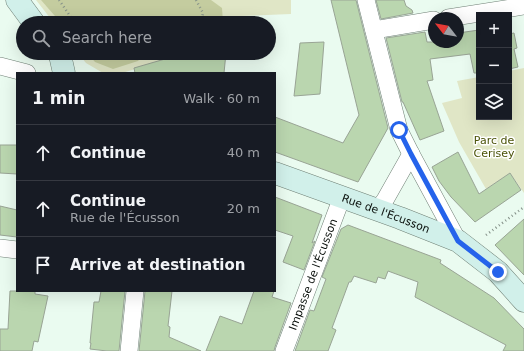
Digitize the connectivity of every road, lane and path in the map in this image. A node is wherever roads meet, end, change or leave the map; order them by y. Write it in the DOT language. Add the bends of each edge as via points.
graph roads {
  1 [pos="17,0"];
  2 [pos="58,0"];
  3 [pos="196,0"];
  4 [pos="366,0"];
  5 [pos="524,6"];
  6 [pos="464,15"];
  7 [pos="29,16"];
  8 [pos="70,16"];
  9 [pos="202,16"];
  10 [pos="428,21"];
  11 [pos="374,30"];
  12 [pos="61,60"];
  13 [pos="0,66"];
  14 [pos="23,72"];
  15 [pos="64,72"];
  16 [pos="411,154"];
  17 [pos="276,173"];
  18 [pos="342,197"];
  19 [pos="524,207"];
  20 [pos="378,210"];
  21 [pos="463,245"];
  22 [pos="0,248"];
  23 [pos="16,250"];
  24 [pos="135,292"];
  25 [pos="524,301"];
  26 [pos="130,351"];
  27 [pos="284,351"];
  1 -- 7 [label="street"];
  2 -- 8 [label="path"];
  3 -- 9 [label="path"];
  4 -- 11 [label="street"];
  5 -- 6 [label="street"];
  10 -- 11 [label="street"];
  11 -- 16 [label="street" via="399,130"];
  12 -- 15 [label="street"];
  13 -- 14 [label="street"];
  16 -- 20 [label="street"];
  16 -- 21 [label="street"];
  17 -- 18 [label="street, Rue de l'Écusson"];
  18 -- 20 [label="street, Rue de l'Écusson"];
  18 -- 27 [label="street, Impasse de l'Écusson"];
  19 -- 21 [label="path"];
  20 -- 21 [label="street, Rue de l'Écusson"];
  21 -- 25 [label="street, Rue de l'Écusson" via="498,272"];
  22 -- 23 [label="street"];
  24 -- 26 [label="street"];
}
